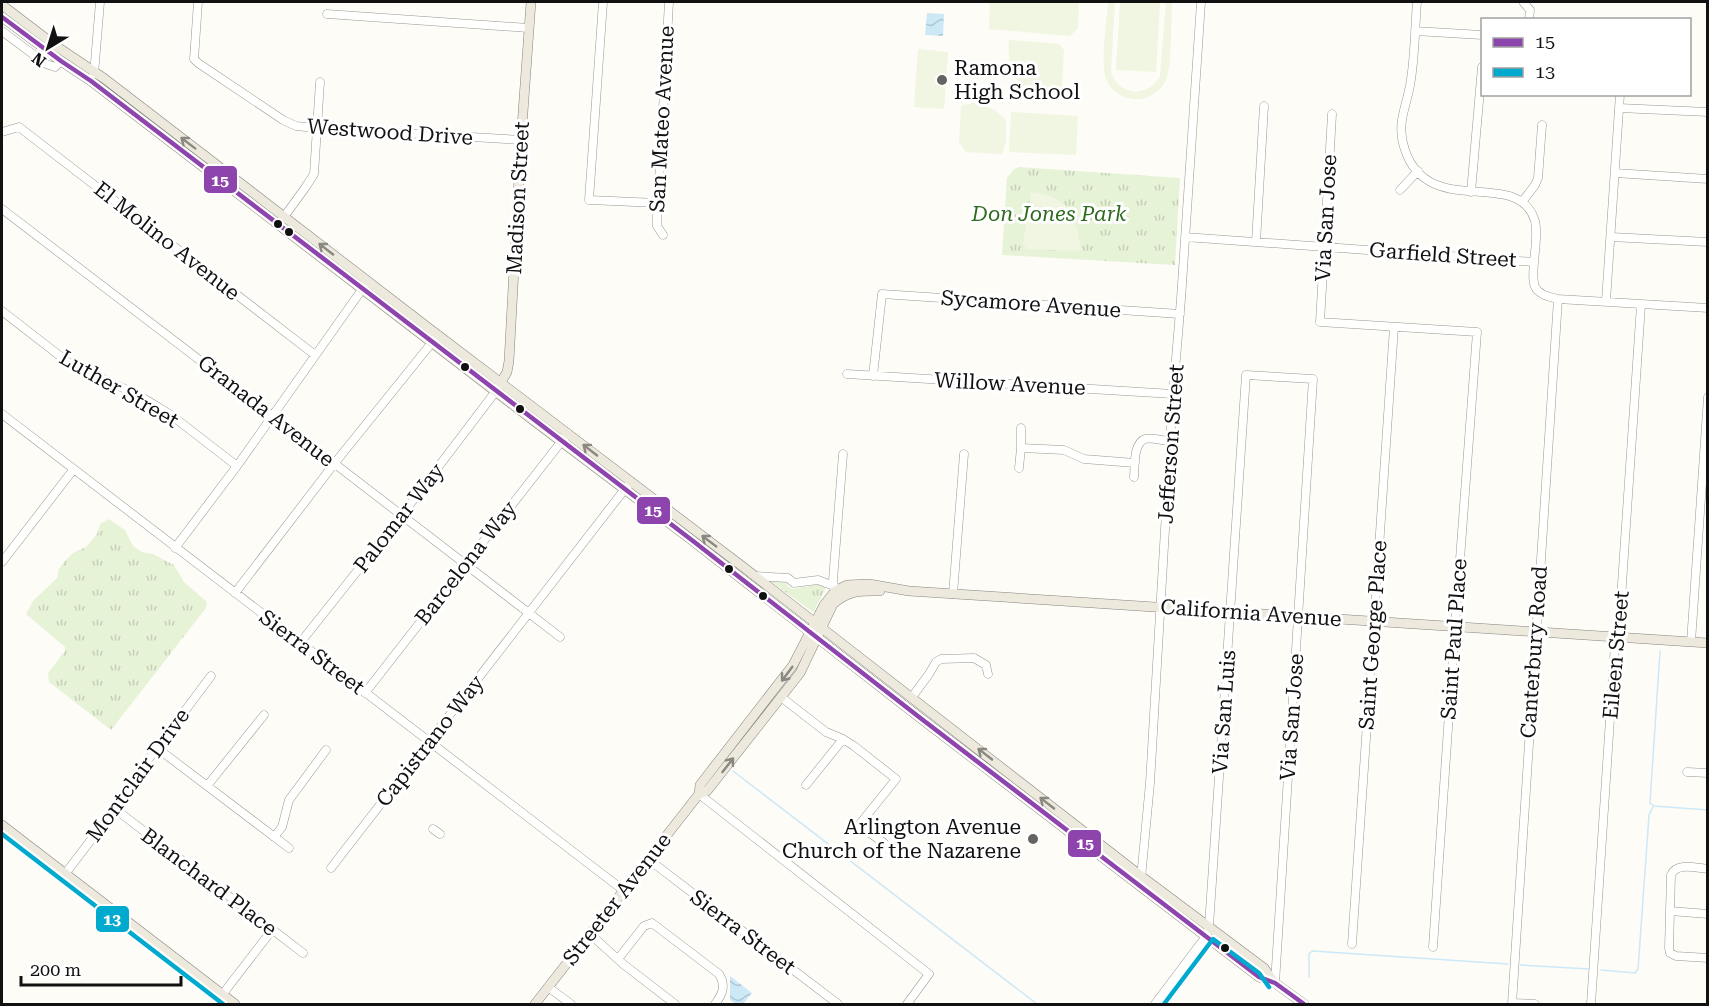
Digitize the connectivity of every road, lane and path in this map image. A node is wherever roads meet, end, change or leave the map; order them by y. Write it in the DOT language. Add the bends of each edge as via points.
graph roads {
  1 [pos="100,2"];
  2 [pos="198,2"];
  3 [pos="531,2"];
  4 [pos="603,2"];
  5 [pos="669,2"];
  6 [pos="1201,2"];
  7 [pos="1417,2"];
  8 [pos="1525,2"];
  9 [pos="2,5"];
  10 [pos="327,14"];
  11 [pos="2,17"];
  12 [pos="1529,18"];
  13 [pos="528,28"];
  14 [pos="2,31"];
  15 [pos="1415,31"];
  16 [pos="1481,36"];
  17 [pos="61,61"];
  18 [pos="93,76"];
  19 [pos="1481,78"];
  20 [pos="320,82"];
  21 [pos="1620,96"];
  22 [pos="1264,106"];
  23 [pos="1619,108"];
  24 [pos="1707,112"];
  25 [pos="1332,114"];
  26 [pos="1542,125"];
  27 [pos="317,128"];
  28 [pos="2,132"];
  29 [pos="520,140"];
  30 [pos="1418,171"];
  31 [pos="1615,173"];
  32 [pos="1707,179"];
  33 [pos="1400,190"];
  34 [pos="1471,192"];
  35 [pos="1522,202"];
  36 [pos="658,203"];
  37 [pos="2,209"];
  38 [pos="282,220"];
  39 [pos="663,235"];
  40 [pos="1185,237"];
  41 [pos="1611,237"];
  42 [pos="1256,242"];
  43 [pos="1707,242"];
  44 [pos="1324,247"];
  45 [pos="1534,262"];
  46 [pos="368,280"];
  47 [pos="362,289"];
  48 [pos="1558,299"];
  49 [pos="1606,301"];
  50 [pos="1641,305"];
  51 [pos="1707,309"];
  52 [pos="2,311"];
  53 [pos="1180,314"];
  54 [pos="1394,327"];
  55 [pos="435,338"];
  56 [pos="315,355"];
  57 [pos="847,374"];
  58 [pos="873,376"];
  59 [pos="1314,379"];
  60 [pos="501,382"];
  61 [pos="496,391"];
  62 [pos="1173,394"];
  63 [pos="1707,397"];
  64 [pos="2,414"];
  65 [pos="273,416"];
  66 [pos="1021,428"];
  67 [pos="568,433"];
  68 [pos="561,441"];
  69 [pos="1170,441"];
  70 [pos="1021,448"];
  71 [pos="843,454"];
  72 [pos="964,454"];
  73 [pos="1136,463"];
  74 [pos="334,465"];
  75 [pos="237,466"];
  76 [pos="1019,468"];
  77 [pos="73,470"];
  78 [pos="1134,477"];
  79 [pos="628,486"];
  80 [pos="401,516"];
  81 [pos="175,548"];
  82 [pos="2,562"];
  83 [pos="465,564"];
  84 [pos="755,576"];
  85 [pos="834,588"];
  86 [pos="909,591"];
  87 [pos="235,593"];
  88 [pos="953,594"];
  89 [pos="1161,607"];
  90 [pos="1231,611"];
  91 [pos="530,614"];
  92 [pos="1299,615"];
  93 [pos="1374,621"];
  94 [pos="1455,626"];
  95 [pos="816,630"];
  96 [pos="1536,631"];
  97 [pos="1617,637"];
  98 [pos="560,638"];
  99 [pos="1691,642"];
  100 [pos="300,643"];
  101 [pos="1707,643"];
  102 [pos="988,674"];
  103 [pos="211,676"];
  104 [pos="365,693"];
  105 [pos="912,697"];
  106 [pos="781,698"];
  107 [pos="264,715"];
  108 [pos="843,739"];
  109 [pos="428,741"];
  110 [pos="157,748"];
  111 [pos="326,750"];
  112 [pos="1687,772"];
  113 [pos="1707,773"];
  114 [pos="806,785"];
  115 [pos="207,786"];
  116 [pos="699,794"];
  117 [pos="115,809"];
  118 [pos="2,825"];
  119 [pos="433,829"];
  120 [pos="440,834"];
  121 [pos="274,837"];
  122 [pos="884,843"];
  123 [pos="289,848"];
  124 [pos="648,859"];
  125 [pos="1142,861"];
  126 [pos="1126,865"];
  127 [pos="332,868"];
  128 [pos="1707,869"];
  129 [pos="65,874"];
  130 [pos="1140,881"];
  131 [pos="623,891"];
  132 [pos="1670,911"];
  133 [pos="1707,914"];
  134 [pos="272,930"];
  135 [pos="1208,931"];
  136 [pos="590,934"];
  137 [pos="1352,944"];
  138 [pos="1433,947"];
  139 [pos="303,953"];
  140 [pos="1707,958"];
  141 [pos="618,959"];
  142 [pos="1275,983"];
  143 [pos="548,987"];
  144 [pos="222,995"];
  145 [pos="1512,1004"];
  146 [pos="235,1005"];
  147 [pos="535,1005"];
  148 [pos="571,1005"];
  149 [pos="675,1005"];
  150 [pos="715,1005"];
  151 [pos="838,1005"];
  152 [pos="907,1005"];
  153 [pos="1155,1005"];
  154 [pos="1304,1005"];
  155 [pos="1535,1005"];
  156 [pos="1591,1005"];
  1 -- 18 [label="street"];
  2 -- 27 [label="street, Westwood Drive" via="194,59 283,120"];
  3 -- 13 [label="main road, Madison Street"];
  4 -- 36 [label="street" via="589,200"];
  5 -- 36 [label="street, San Mateo Avenue"];
  6 -- 40 [label="street, Jefferson Street"];
  7 -- 15 [label="street"];
  8 -- 12 [label="street"];
  9 -- 18 [label="main road"];
  10 -- 13 [label="street"];
  11 -- 17 [label="main road"];
  13 -- 29 [label="main road, Madison Street"];
  14 -- 17 [label="street" via="46,64 55,67"];
  15 -- 16 [label="street"];
  15 -- 30 [label="street" via="1402,132 1405,151"];
  17 -- 18 [label="main road"];
  18 -- 38 [label="main road"];
  19 -- 34 [label="street"];
  20 -- 27 [label="street"];
  21 -- 23 [label="street"];
  22 -- 42 [label="street"];
  23 -- 24 [label="street"];
  23 -- 31 [label="street"];
  25 -- 44 [label="street, Via San Jose"];
  26 -- 35 [label="street" via="1538,178"];
  27 -- 29 [label="street, Westwood Drive"];
  27 -- 38 [label="street" via="314,174"];
  28 -- 56 [label="street, El Molino Avenue" via="19,127"];
  29 -- 60 [label="main road, Madison Street" via="509,361"];
  30 -- 33 [label="street"];
  30 -- 34 [label="street" via="1439,186"];
  31 -- 32 [label="street"];
  31 -- 41 [label="street"];
  34 -- 35 [label="street" via="1513,196"];
  35 -- 45 [label="street" via="1536,224"];
  36 -- 39 [label="street, San Mateo Avenue" via="657,226"];
  37 -- 65 [label="street, Granada Avenue"];
  46 -- 38 [label="main road, one-way"];
  38 -- 47 [label="main road"];
  40 -- 42 [label="street, Garfield Street"];
  40 -- 53 [label="street, Jefferson Street"];
  41 -- 43 [label="street"];
  41 -- 49 [label="street"];
  42 -- 44 [label="street, Garfield Street"];
  44 -- 45 [label="street, Garfield Street"];
  44 -- 54 [label="street, Via San Jose" via="1320,322"];
  45 -- 48 [label="street, Garfield Street" via="1536,289 1544,296"];
  46 -- 47 [label="street"];
  46 -- 55 [label="main road"];
  47 -- 55 [label="main road"];
  47 -- 56 [label="street"];
  48 -- 49 [label="street, Garfield Street"];
  48 -- 96 [label="street, Canterbury Road"];
  49 -- 50 [label="street, Garfield Street"];
  50 -- 51 [label="street, Garfield Street"];
  50 -- 97 [label="street, Eileen Street"];
  52 -- 75 [label="street, Luther Street" via="69,363 153,404"];
  53 -- 58 [label="street, Sycamore Avenue" via="882,294"];
  53 -- 62 [label="street, Jefferson Street"];
  54 -- 93 [label="street, Saint George Place"];
  54 -- 94 [label="street, Saint Paul Place" via="1477,332"];
  55 -- 60 [label="main road"];
  55 -- 61 [label="main road"];
  55 -- 74 [label="street"];
  56 -- 65 [label="street"];
  57 -- 58 [label="street, Willow Avenue"];
  58 -- 62 [label="street, Willow Avenue"];
  59 -- 90 [label="street, Via San Luis" via="1246,375"];
  59 -- 92 [label="street, Via San Jose"];
  60 -- 61 [label="main road, Madison Street"];
  60 -- 67 [label="main road"];
  61 -- 68 [label="main road"];
  61 -- 80 [label="street, Palomar Way"];
  62 -- 69 [label="street, Jefferson Street"];
  63 -- 99 [label="street"];
  64 -- 77 [label="street, Sierra Street"];
  65 -- 74 [label="street, Granada Avenue"];
  65 -- 75 [label="street"];
  66 -- 70 [label="street"];
  67 -- 68 [label="street, Barcelona Way"];
  79 -- 67 [label="main road, one-way"];
  68 -- 79 [label="main road"];
  68 -- 83 [label="street, Barcelona Way"];
  69 -- 73 [label="street" via="1142,440"];
  69 -- 89 [label="street, Jefferson Street"];
  70 -- 73 [label="street" via="1064,450 1084,459"];
  70 -- 76 [label="street"];
  71 -- 85 [label="street"];
  72 -- 88 [label="street"];
  73 -- 78 [label="street"];
  74 -- 80 [label="street, Granada Avenue"];
  74 -- 87 [label="street"];
  75 -- 81 [label="street"];
  77 -- 81 [label="street, Sierra Street"];
  77 -- 82 [label="street"];
  84 -- 79 [label="main road, one-way"];
  79 -- 91 [label="street, Capistrano Way"];
  79 -- 95 [label="main road"];
  80 -- 83 [label="street, Granada Avenue"];
  80 -- 100 [label="street, Palomar Way"];
  81 -- 87 [label="street, Sierra Street"];
  83 -- 91 [label="street, Granada Avenue"];
  83 -- 104 [label="street, Barcelona Way"];
  84 -- 85 [label="street" via="788,578 794,583 818,580"];
  84 -- 95 [label="main road"];
  85 -- 86 [label="main road, California Avenue" via="869,585"];
  85 -- 95 [label="main road"];
  86 -- 88 [label="main road, California Avenue"];
  86 -- 95 [label="main road" via="854,591 842,596"];
  87 -- 100 [label="street, Sierra Street"];
  88 -- 89 [label="main road, California Avenue"];
  89 -- 90 [label="main road, California Avenue"];
  89 -- 125 [label="street, Jefferson Street"];
  90 -- 92 [label="main road, California Avenue"];
  90 -- 135 [label="street, Via San Luis"];
  91 -- 98 [label="street"];
  91 -- 109 [label="street, Capistrano Way"];
  92 -- 93 [label="main road, California Avenue"];
  92 -- 142 [label="street, Via San Jose"];
  93 -- 94 [label="main road, California Avenue"];
  93 -- 137 [label="street, Saint George Place"];
  94 -- 96 [label="main road, California Avenue"];
  94 -- 138 [label="street, Saint Paul Place"];
  95 -- 105 [label="main road"];
  95 -- 106 [label="main road, Streeter Avenue" via="802,670"];
  95 -- 116 [label="main road, Streeter Avenue, one-way" via="700,785"];
  95 -- 130 [label="main road"];
  96 -- 97 [label="main road, California Avenue"];
  96 -- 145 [label="street, Canterbury Road"];
  97 -- 99 [label="main road, California Avenue"];
  97 -- 156 [label="street, Eileen Street"];
  99 -- 101 [label="main road, California Avenue"];
  100 -- 104 [label="street, Sierra Street"];
  102 -- 105 [label="street" via="986,665 974,658 941,659"];
  103 -- 110 [label="street, Montclair Drive"];
  104 -- 109 [label="street, Sierra Street"];
  126 -- 105 [label="main road, one-way"];
  106 -- 108 [label="street" via="826,732"];
  116 -- 106 [label="main road, Streeter Avenue, one-way" via="707,791"];
  107 -- 115 [label="street"];
  108 -- 114 [label="street"];
  108 -- 122 [label="street" via="896,779 859,825"];
  109 -- 127 [label="street, Capistrano Way"];
  109 -- 131 [label="street, Sierra Street"];
  110 -- 115 [label="street"];
  110 -- 117 [label="street, Montclair Drive"];
  111 -- 121 [label="street" via="289,800 282,827"];
  112 -- 113 [label="street"];
  115 -- 121 [label="street"];
  116 -- 124 [label="main road, Streeter Avenue"];
  116 -- 152 [label="street" via="929,974"];
  117 -- 129 [label="street, Montclair Drive"];
  117 -- 134 [label="street, Blanchard Place"];
  118 -- 129 [label="main road"];
  119 -- 120 [label="street"];
  121 -- 123 [label="street"];
  124 -- 131 [label="main road, Streeter Avenue"];
  124 -- 151 [label="street, Sierra Street"];
  125 -- 126 [label="street" via="1138,867"];
  125 -- 130 [label="street, Jefferson Street"];
  126 -- 130 [label="main road"];
  128 -- 132 [label="street" via="1673,870"];
  129 -- 144 [label="main road"];
  130 -- 135 [label="main road"];
  131 -- 136 [label="main road, Streeter Avenue"];
  132 -- 133 [label="street"];
  132 -- 140 [label="street" via="1670,953"];
  134 -- 139 [label="street, Blanchard Place"];
  134 -- 144 [label="street"];
  135 -- 142 [label="main road" via="1259,977"];
  135 -- 153 [label="street"];
  136 -- 141 [label="street"];
  136 -- 143 [label="main road, Streeter Avenue"];
  141 -- 149 [label="street"];
  141 -- 150 [label="street" via="644,926 652,923 719,974 724,985"];
  142 -- 154 [label="main road"];
  143 -- 147 [label="main road, Streeter Avenue"];
  143 -- 148 [label="street"];
  144 -- 146 [label="main road"];
  145 -- 155 [label="street"];
}
